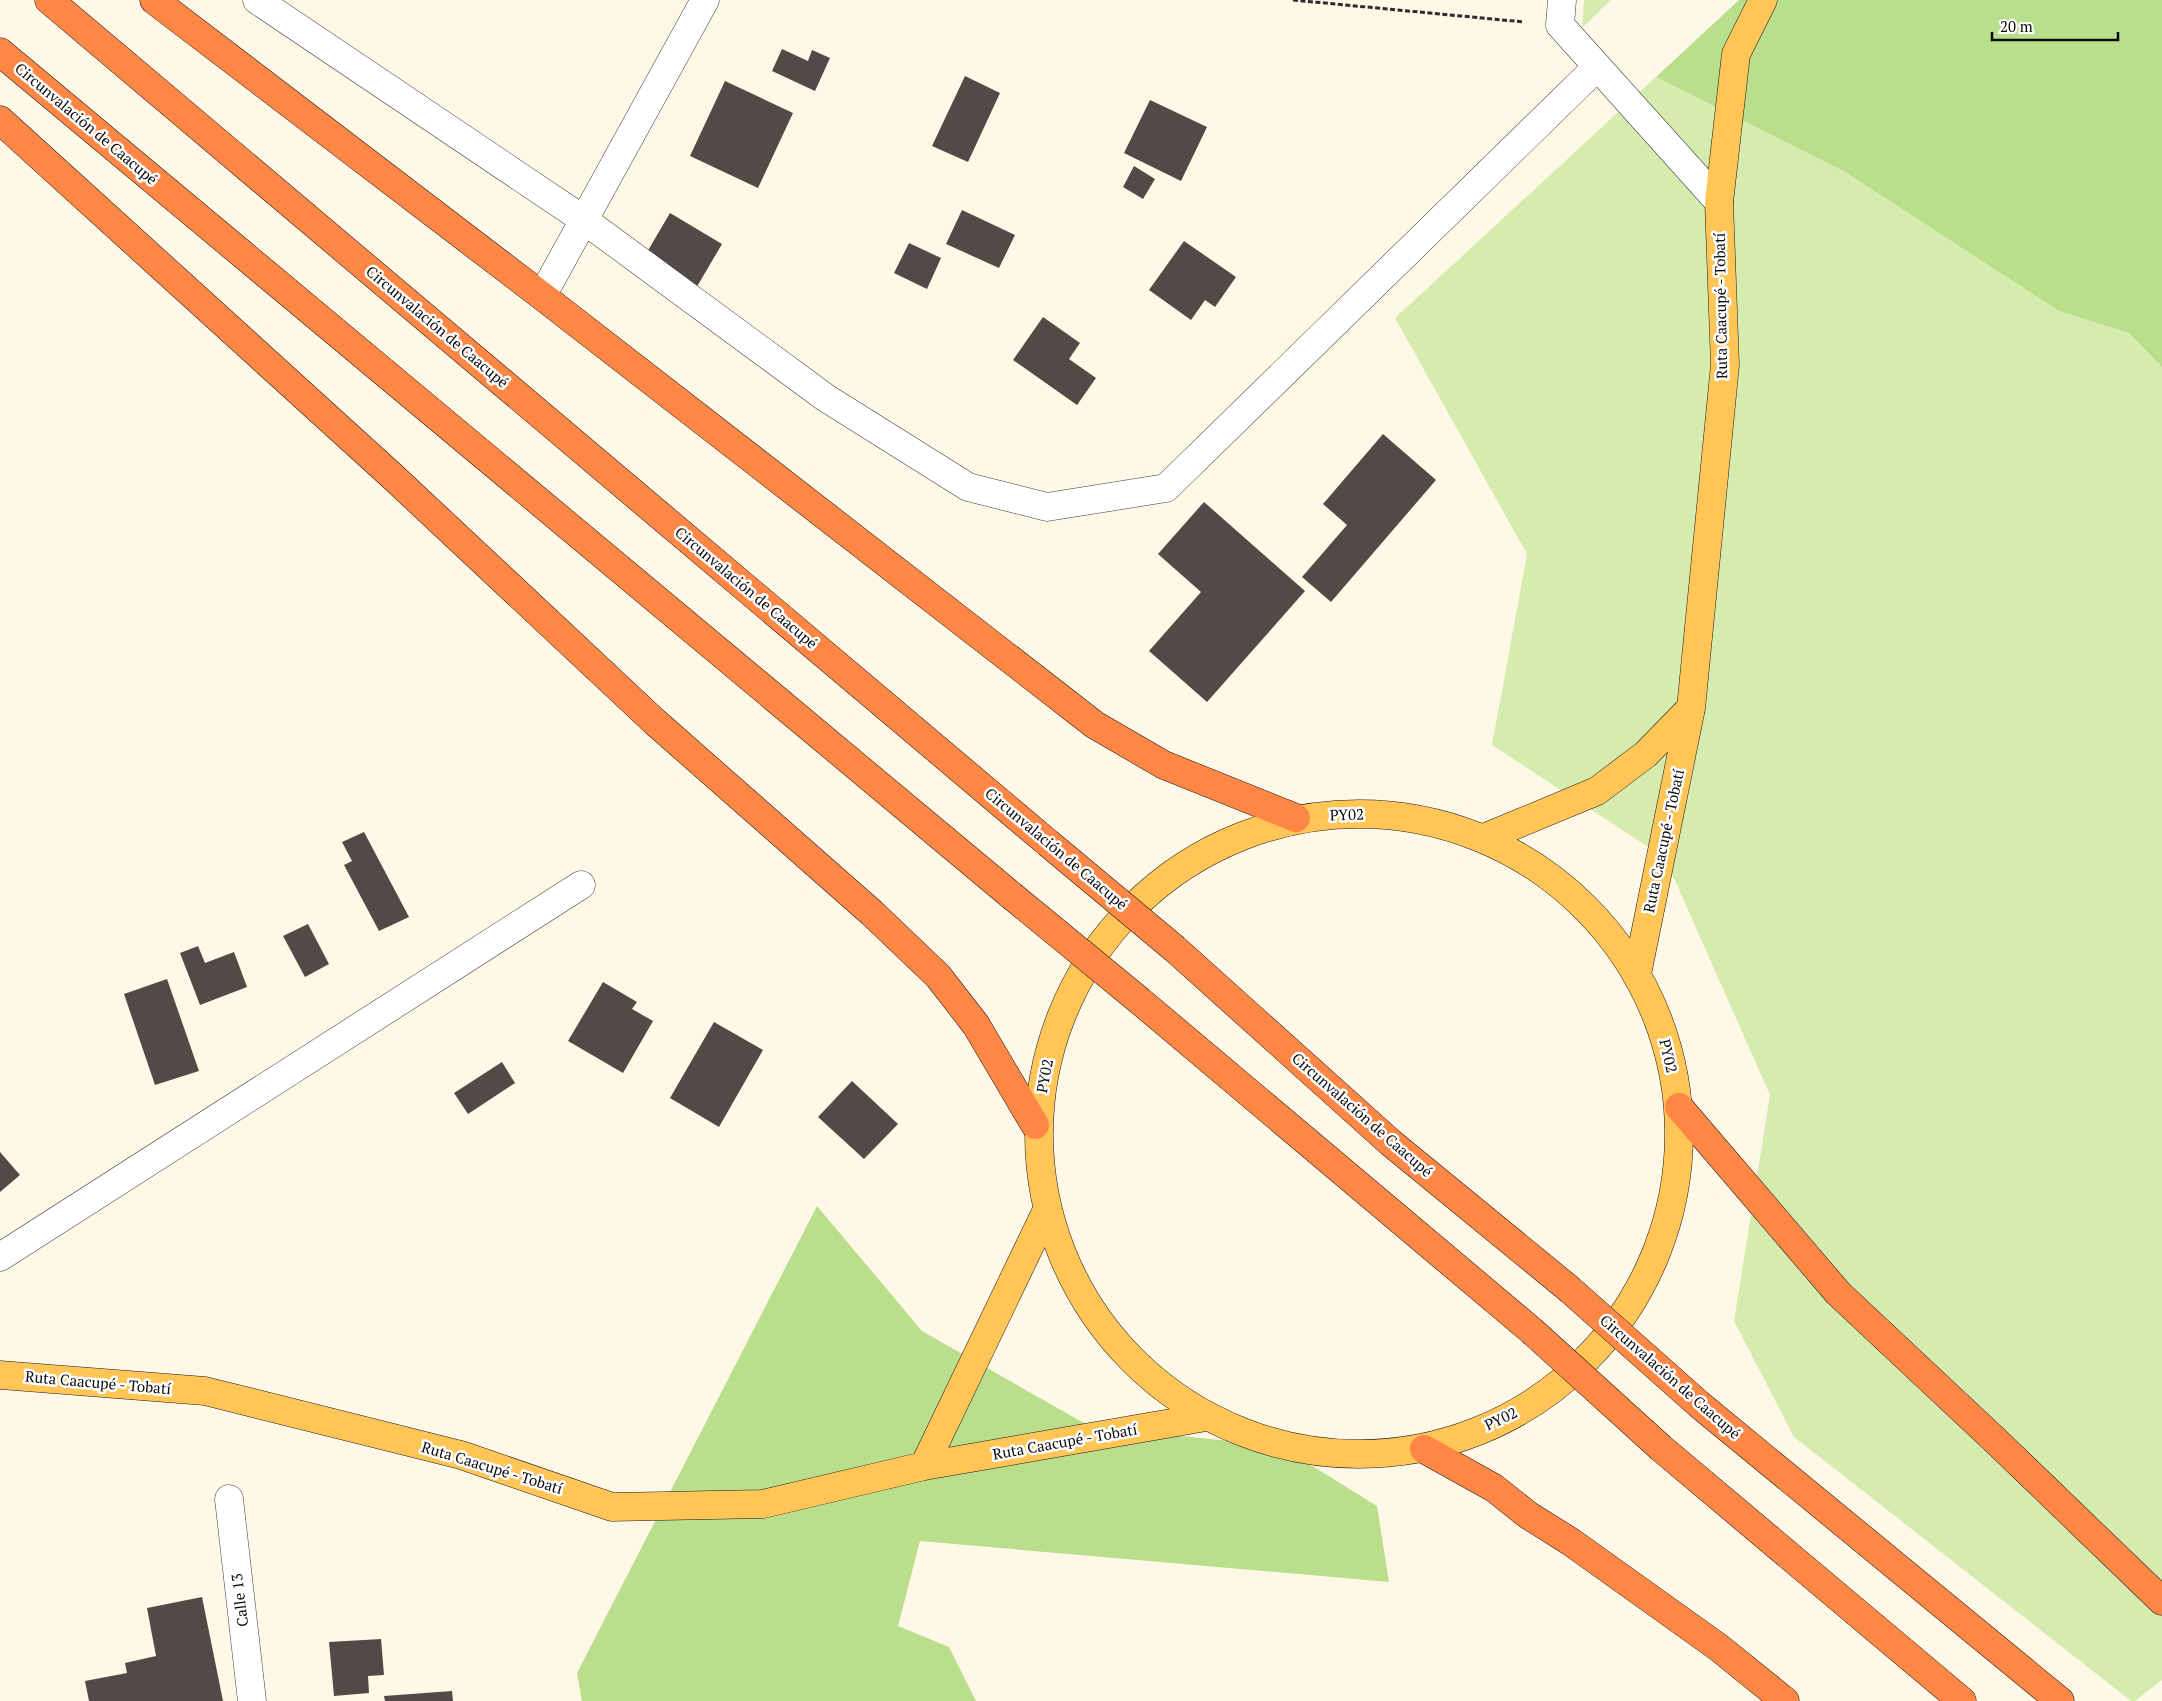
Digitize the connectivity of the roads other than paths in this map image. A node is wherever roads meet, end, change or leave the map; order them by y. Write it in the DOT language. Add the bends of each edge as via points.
graph roads {
  1 [pos="49,0"];
  2 [pos="154,0"];
  3 [pos="257,0"];
  4 [pos="705,0"];
  5 [pos="1763,0"];
  6 [pos="1561,12"];
  7 [pos="0,52"];
  8 [pos="1597,67"];
  9 [pos="0,120"];
  10 [pos="1719,202"];
  11 [pos="584,220"];
  12 [pos="542,296"];
  13 [pos="1691,708"];
  14 [pos="1296,818"];
  15 [pos="1484,838"];
  16 [pos="581,885"];
  17 [pos="1637,974"];
  18 [pos="1679,1107"];
  19 [pos="1035,1125"];
  20 [pos="1046,1212"];
  21 [pos="0,1257"];
  22 [pos="0,1375"];
  23 [pos="1206,1417"];
  24 [pos="1424,1449"];
  25 [pos="924,1466"];
  26 [pos="229,1498"];
  27 [pos="2162,1601"];
  28 [pos="252,1701"];
  29 [pos="1785,1701"];
  30 [pos="1962,1701"];
  31 [pos="2060,1701"];
  1 -- 31 [label="highway, Circunvalación de Caacupé, bridge" via="1175,949 1391,1143 1568,1288 1701,1406"];
  2 -- 12 [label="highway"];
  3 -- 11 [label="street"];
  4 -- 11 [label="street"];
  5 -- 10 [label="main road, Ruta Caacupé - Tobatí" via="1736,54"];
  6 -- 8 [label="street"];
  7 -- 30 [label="highway, Circunvalación de Caacupé, bridge" via="1140,1001 1532,1332 1660,1448"];
  8 -- 10 [label="street"];
  8 -- 11 [label="street" via="1166,488 1047,507 968,487 826,398"];
  9 -- 19 [label="highway" via="376,461 655,722 872,912 938,976 976,1025"];
  10 -- 13 [label="main road, Ruta Caacupé - Tobatí" via="1725,365"];
  11 -- 12 [label="street"];
  12 -- 14 [label="highway" via="1095,725 1164,765"];
  13 -- 15 [label="main road" via="1646,754 1597,791"];
  13 -- 17 [label="main road, Ruta Caacupé - Tobatí"];
  14 -- 15 [label="main road, PY02" via="1360,812 1422,819"];
  14 -- 19 [label="main road, PY02" via="1194,856 1111,926 1056,1019"];
  15 -- 17 [label="main road, PY02" via="1571,894"];
  16 -- 21 [label="street"];
  17 -- 18 [label="main road, PY02" via="1666,1038"];
  18 -- 24 [label="main road, PY02" via="1674,1200 1637,1295 1586,1362 1511,1418"];
  18 -- 27 [label="highway" via="1838,1293"];
  19 -- 20 [label="main road, PY02" via="1036,1157"];
  20 -- 23 [label="main road, PY02" via="1104,1332"];
  20 -- 25 [label="main road"];
  22 -- 25 [label="main road, Ruta Caacupé - Tobatí" via="205,1391 461,1455 612,1507 763,1504"];
  23 -- 24 [label="main road, PY02" via="1280,1446 1352,1456"];
  23 -- 25 [label="main road, Ruta Caacupé - Tobatí"];
  24 -- 29 [label="highway" via="1494,1488 1718,1647"];
  26 -- 28 [label="street, Calle 13"];
}
